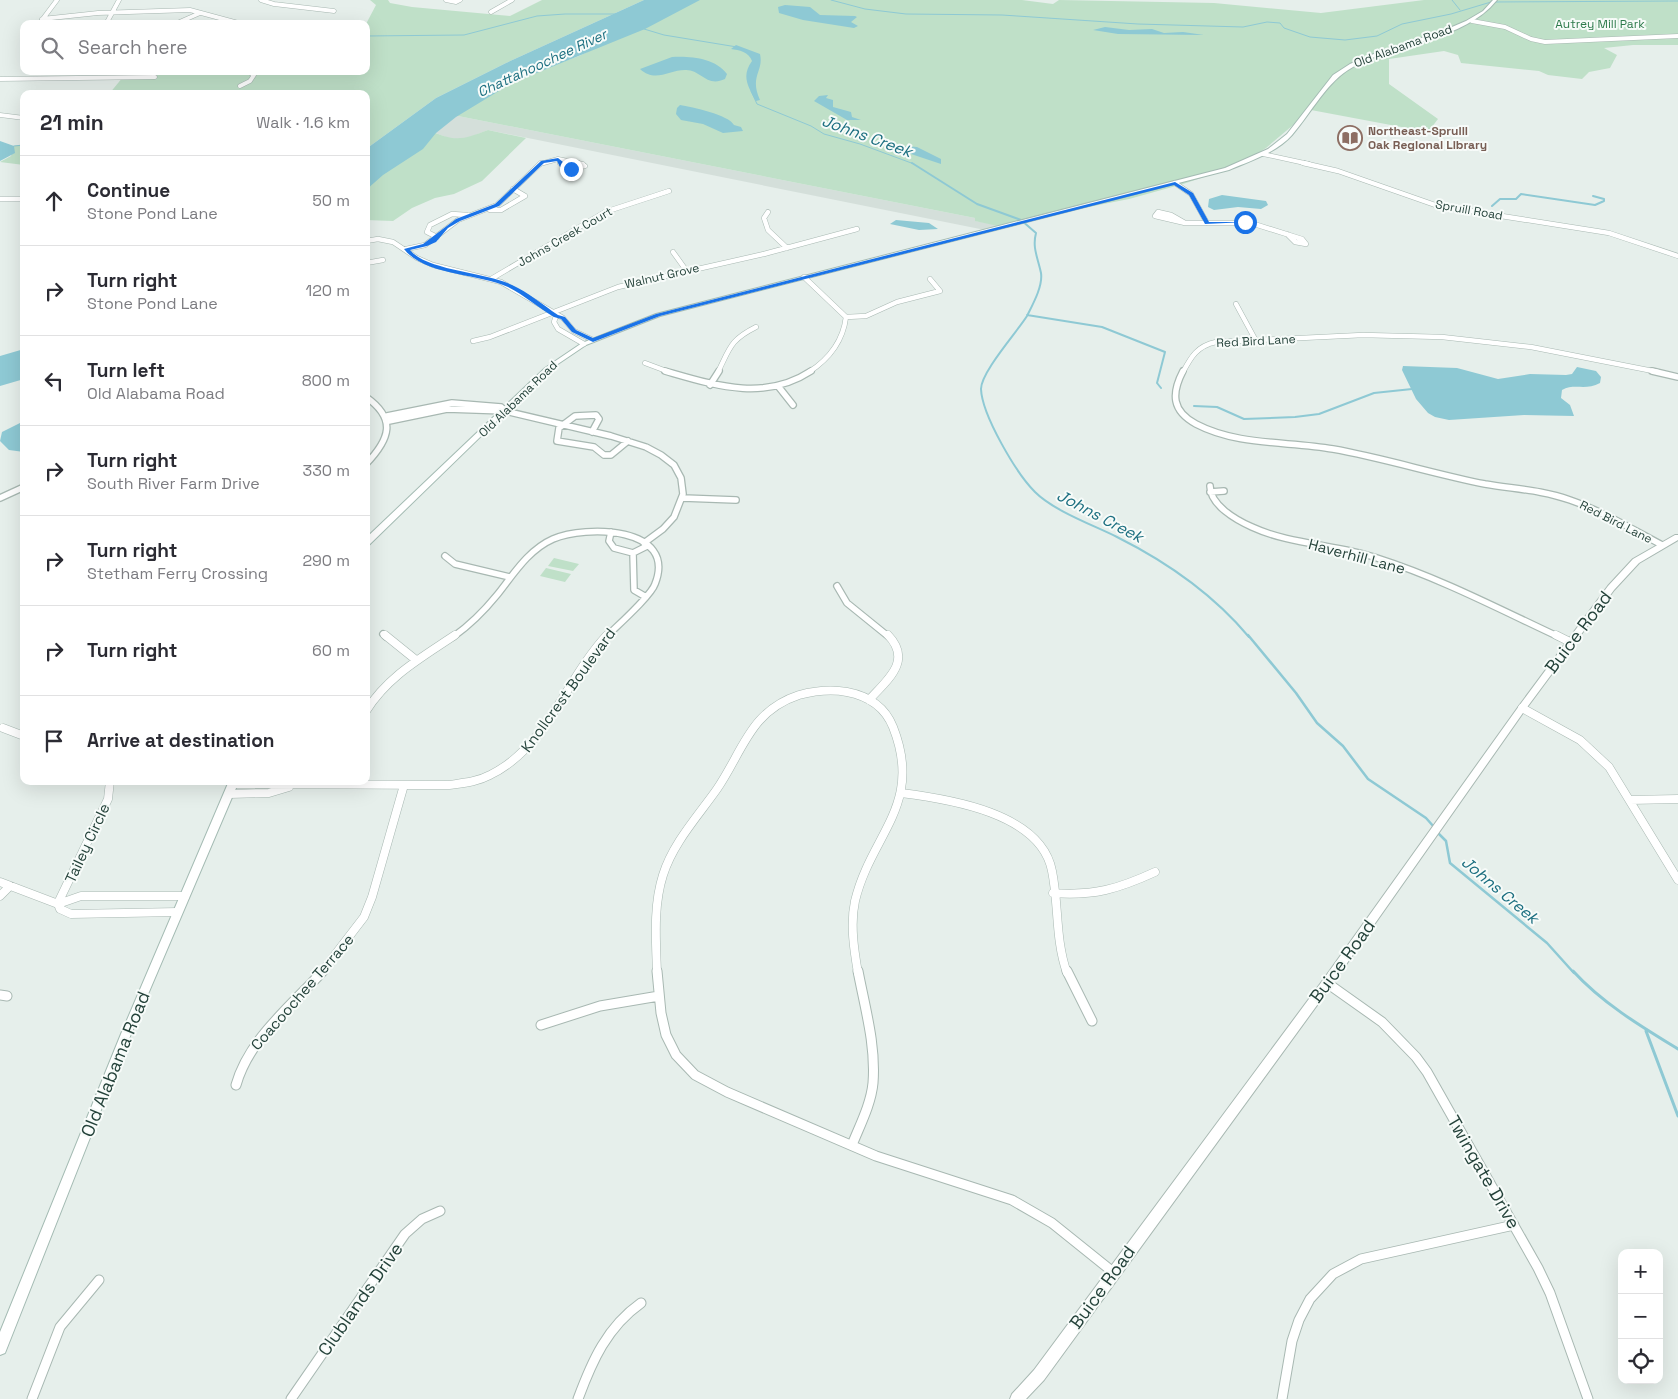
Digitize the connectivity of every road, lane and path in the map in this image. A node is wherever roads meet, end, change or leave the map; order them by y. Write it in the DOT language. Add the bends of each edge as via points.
graph roads {
  1 [pos="56,0"];
  2 [pos="119,0"];
  3 [pos="261,0"];
  4 [pos="446,0"];
  5 [pos="460,0"];
  6 [pos="512,0"];
  7 [pos="1494,0"];
  8 [pos="334,11"];
  9 [pos="202,12"];
  10 [pos="490,12"];
  11 [pos="113,13"];
  12 [pos="42,19"];
  13 [pos="109,20"];
  14 [pos="184,20"];
  15 [pos="222,20"];
  16 [pos="1472,21"];
  17 [pos="1678,36"];
  18 [pos="254,75"];
  19 [pos="155,77"];
  20 [pos="0,79"];
  21 [pos="240,86"];
  22 [pos="20,113"];
  23 [pos="0,114"];
  24 [pos="11,116"];
  25 [pos="20,117"];
  26 [pos="1263,154"];
  27 [pos="558,159"];
  28 [pos="1175,183"];
  29 [pos="513,189"];
  30 [pos="669,191"];
  31 [pos="0,199"];
  32 [pos="20,199"];
  33 [pos="482,210"];
  34 [pos="768,212"];
  35 [pos="470,215"];
  36 [pos="1185,222"];
  37 [pos="1207,223"];
  38 [pos="857,229"];
  39 [pos="1287,234"];
  40 [pos="437,237"];
  41 [pos="370,241"];
  42 [pos="787,248"];
  43 [pos="406,249"];
  44 [pos="673,252"];
  45 [pos="1678,256"];
  46 [pos="383,260"];
  47 [pos="370,262"];
  48 [pos="686,270"];
  49 [pos="804,278"];
  50 [pos="491,279"];
  51 [pos="930,279"];
  52 [pos="1236,304"];
  53 [pos="550,312"];
  54 [pos="556,316"];
  55 [pos="846,317"];
  56 [pos="756,328"];
  57 [pos="1255,339"];
  58 [pos="593,340"];
  59 [pos="473,341"];
  60 [pos="584,344"];
  61 [pos="645,363"];
  62 [pos="1678,377"];
  63 [pos="710,385"];
  64 [pos="778,386"];
  65 [pos="370,401"];
  66 [pos="793,405"];
  67 [pos="505,412"];
  68 [pos="388,419"];
  69 [pos="561,425"];
  70 [pos="592,432"];
  71 [pos="628,441"];
  72 [pos="370,461"];
  73 [pos="20,489"];
  74 [pos="1224,491"];
  75 [pos="0,498"];
  76 [pos="683,498"];
  77 [pos="736,500"];
  78 [pos="611,532"];
  79 [pos="1678,537"];
  80 [pos="370,539"];
  81 [pos="645,544"];
  82 [pos="1662,545"];
  83 [pos="633,553"];
  84 [pos="445,556"];
  85 [pos="510,577"];
  86 [pos="838,586"];
  87 [pos="646,597"];
  88 [pos="383,634"];
  89 [pos="1570,642"];
  90 [pos="416,660"];
  91 [pos="869,700"];
  92 [pos="370,704"];
  93 [pos="1522,708"];
  94 [pos="3,728"];
  95 [pos="20,734"];
  96 [pos="110,785"];
  97 [pos="318,785"];
  98 [pos="370,785"];
  99 [pos="232,786"];
  100 [pos="404,786"];
  101 [pos="901,794"];
  102 [pos="1678,799"];
  103 [pos="1630,800"];
  104 [pos="1426,844"];
  105 [pos="1155,872"];
  106 [pos="1678,880"];
  107 [pos="0,882"];
  108 [pos="10,886"];
  109 [pos="1053,893"];
  110 [pos="0,896"];
  111 [pos="185,896"];
  112 [pos="58,904"];
  113 [pos="178,912"];
  114 [pos="1327,983"];
  115 [pos="659,996"];
  116 [pos="1092,1021"];
  117 [pos="541,1026"];
  118 [pos="236,1085"];
  119 [pos="852,1145"];
  120 [pos="440,1211"];
  121 [pos="1514,1225"];
  122 [pos="1113,1272"];
  123 [pos="99,1280"];
  124 [pos="641,1303"];
  125 [pos="0,1348"];
  126 [pos="32,1399"];
  127 [pos="291,1399"];
  128 [pos="578,1399"];
  129 [pos="1018,1399"];
  130 [pos="1282,1399"];
  131 [pos="1588,1399"];
  1 -- 12 [label="street"];
  2 -- 11 [label="street"];
  3 -- 8 [label="street"];
  4 -- 5 [label="street"];
  6 -- 10 [label="street"];
  7 -- 16 [label="main road, Old Alabama Road" via="1488,10"];
  9 -- 11 [label="street"];
  9 -- 14 [label="street"];
  9 -- 15 [label="street"];
  11 -- 12 [label="street"];
  11 -- 13 [label="street"];
  16 -- 17 [label="street" via="1505,27 1545,42"];
  16 -- 26 [label="main road, Old Alabama Road" via="1364,57 1343,69 1289,135"];
  18 -- 21 [label="street"];
  19 -- 20 [label="street"];
  22 -- 24 [label="street"];
  23 -- 24 [label="street"];
  24 -- 25 [label="street"];
  26 -- 28 [label="main road, Old Alabama Road" via="1227,169"];
  26 -- 45 [label="street, Spruill Road" via="1338,171 1438,206 1609,233"];
  27 -- 27 [label="street" via="583,164 585,166 579,170 571,169 562,166"];
  27 -- 29 [label="street" via="542,162"];
  28 -- 37 [label="street" via="1191,194"];
  28 -- 49 [label="main road, Old Alabama Road"];
  29 -- 33 [label="street" via="497,205"];
  29 -- 33 [label="street" via="525,196 501,210"];
  30 -- 50 [label="street, Johns Creek Court" via="605,212"];
  31 -- 32 [label="street"];
  33 -- 35 [label="street"];
  34 -- 42 [label="street" via="764,218 768,230"];
  35 -- 40 [label="street" via="452,223"];
  35 -- 40 [label="street" via="452,214 430,225 427,232"];
  36 -- 36 [label="street" via="1167,213 1158,212 1155,216"];
  36 -- 37 [label="street"];
  37 -- 39 [label="street" via="1253,223"];
  38 -- 42 [label="street, Walnut Grove"];
  40 -- 43 [label="street" via="425,245"];
  41 -- 43 [label="street" via="390,241"];
  42 -- 48 [label="street, Walnut Grove"];
  43 -- 50 [label="street" via="413,257 427,263"];
  44 -- 48 [label="street"];
  46 -- 47 [label="street"];
  48 -- 53 [label="street, Walnut Grove" via="618,286"];
  49 -- 55 [label="street"];
  49 -- 58 [label="main road, Old Alabama Road" via="658,315"];
  50 -- 53 [label="street" via="516,289"];
  51 -- 55 [label="street" via="940,291 897,302 866,316"];
  52 -- 57 [label="street"];
  53 -- 54 [label="street"];
  53 -- 59 [label="street, Walnut Grove"];
  54 -- 58 [label="street" via="563,318 574,331"];
  54 -- 60 [label="street" via="554,322 558,329"];
  55 -- 64 [label="street" via="844,333 823,363 799,379"];
  56 -- 63 [label="street" via="738,335 729,344 721,370"];
  57 -- 62 [label="street, Red Bird Lane" via="1466,338"];
  57 -- 82 [label="street, Red Bird Lane" via="1216,342 1193,352 1176,385 1174,399 1181,413 1212,431 1229,435 1331,449 1486,484 1556,495 1581,504"];
  58 -- 60 [label="main road, Old Alabama Road"];
  60 -- 67 [label="main road, Old Alabama Road" via="547,369"];
  61 -- 63 [label="street"];
  63 -- 64 [label="street" via="742,390"];
  64 -- 66 [label="street"];
  65 -- 68 [label="street"];
  67 -- 68 [label="street" via="494,414 479,407"];
  67 -- 69 [label="street"];
  67 -- 80 [label="main road, Old Alabama Road"];
  68 -- 72 [label="street" via="387,436 377,455"];
  69 -- 70 [label="street"];
  69 -- 70 [label="street" via="578,414 596,415 599,419"];
  69 -- 71 [label="street" via="555,435 557,442 594,448 604,455 611,455"];
  70 -- 71 [label="street"];
  71 -- 76 [label="street" via="650,449 673,464 683,484"];
  73 -- 75 [label="street"];
  74 -- 89 [label="street, Haverhill Lane" via="1210,489 1222,508 1256,529 1395,564"];
  76 -- 77 [label="street"];
  76 -- 81 [label="street" via="670,522"];
  78 -- 81 [label="street"];
  78 -- 83 [label="street" via="608,541 614,548"];
  78 -- 85 [label="street" via="576,532 545,543 534,550"];
  79 -- 82 [label="main road, Buice Road"];
  81 -- 83 [label="street"];
  81 -- 87 [label="street, Knollcrest Boulevard" via="658,563 655,586"];
  82 -- 89 [label="main road, Buice Road" via="1636,561 1621,576"];
  83 -- 87 [label="street" via="634,590"];
  84 -- 85 [label="street" via="455,564"];
  85 -- 90 [label="street" via="471,623"];
  86 -- 91 [label="street" via="849,608 891,636 899,647 900,660 896,669"];
  87 -- 100 [label="street, Knollcrest Boulevard" via="601,642 518,757 478,780 448,785"];
  88 -- 90 [label="street"];
  89 -- 93 [label="main road, Buice Road"];
  90 -- 92 [label="street" via="388,681"];
  91 -- 101 [label="street" via="882,709 892,727 901,766"];
  91 -- 115 [label="street" via="842,691 812,692 779,703 756,722 662,874 656,899"];
  93 -- 103 [label="street" via="1589,746 1609,767"];
  93 -- 104 [label="main road, Buice Road"];
  94 -- 95 [label="street"];
  96 -- 112 [label="street, Tailey Circle" via="108,799"];
  97 -- 99 [label="street, Knollcrest Boulevard" via="292,786 269,793"];
  98 -- 100 [label="street, Knollcrest Boulevard"];
  99 -- 111 [label="main road, Old Alabama Road"];
  100 -- 118 [label="street, Coacoochee Terrace" via="364,918 333,960 251,1050"];
  101 -- 109 [label="street" via="953,801 1024,828 1038,840 1047,855"];
  101 -- 119 [label="street" via="862,876 855,904 854,944 874,1070 869,1103"];
  102 -- 103 [label="street"];
  103 -- 106 [label="street"];
  104 -- 114 [label="street, Buice Road"];
  105 -- 109 [label="street" via="1105,893 1083,896"];
  107 -- 108 [label="street"];
  108 -- 110 [label="street"];
  108 -- 112 [label="street"];
  109 -- 116 [label="street" via="1062,960"];
  111 -- 112 [label="street" via="81,896"];
  111 -- 113 [label="main road, Old Alabama Road"];
  112 -- 113 [label="street" via="60,909 70,914"];
  113 -- 125 [label="main road, Old Alabama Road"];
  114 -- 121 [label="street, Twingate Drive" via="1380,1018 1412,1051"];
  114 -- 122 [label="main road, Buice Road"];
  115 -- 117 [label="street" via="600,1006"];
  115 -- 119 [label="street" via="667,1040 679,1060 692,1072 715,1086"];
  119 -- 122 [label="street" via="913,1170 977,1187 1014,1201 1057,1227"];
  120 -- 127 [label="street, Clublands Drive" via="422,1219 405,1234"];
  121 -- 130 [label="street" via="1360,1260 1333,1274 1310,1299 1299,1320"];
  121 -- 131 [label="street, Twingate Drive" via="1550,1293"];
  122 -- 129 [label="main road, Buice Road"];
  123 -- 126 [label="street" via="60,1328"];
  124 -- 128 [label="street" via="615,1323 591,1364"];
}
